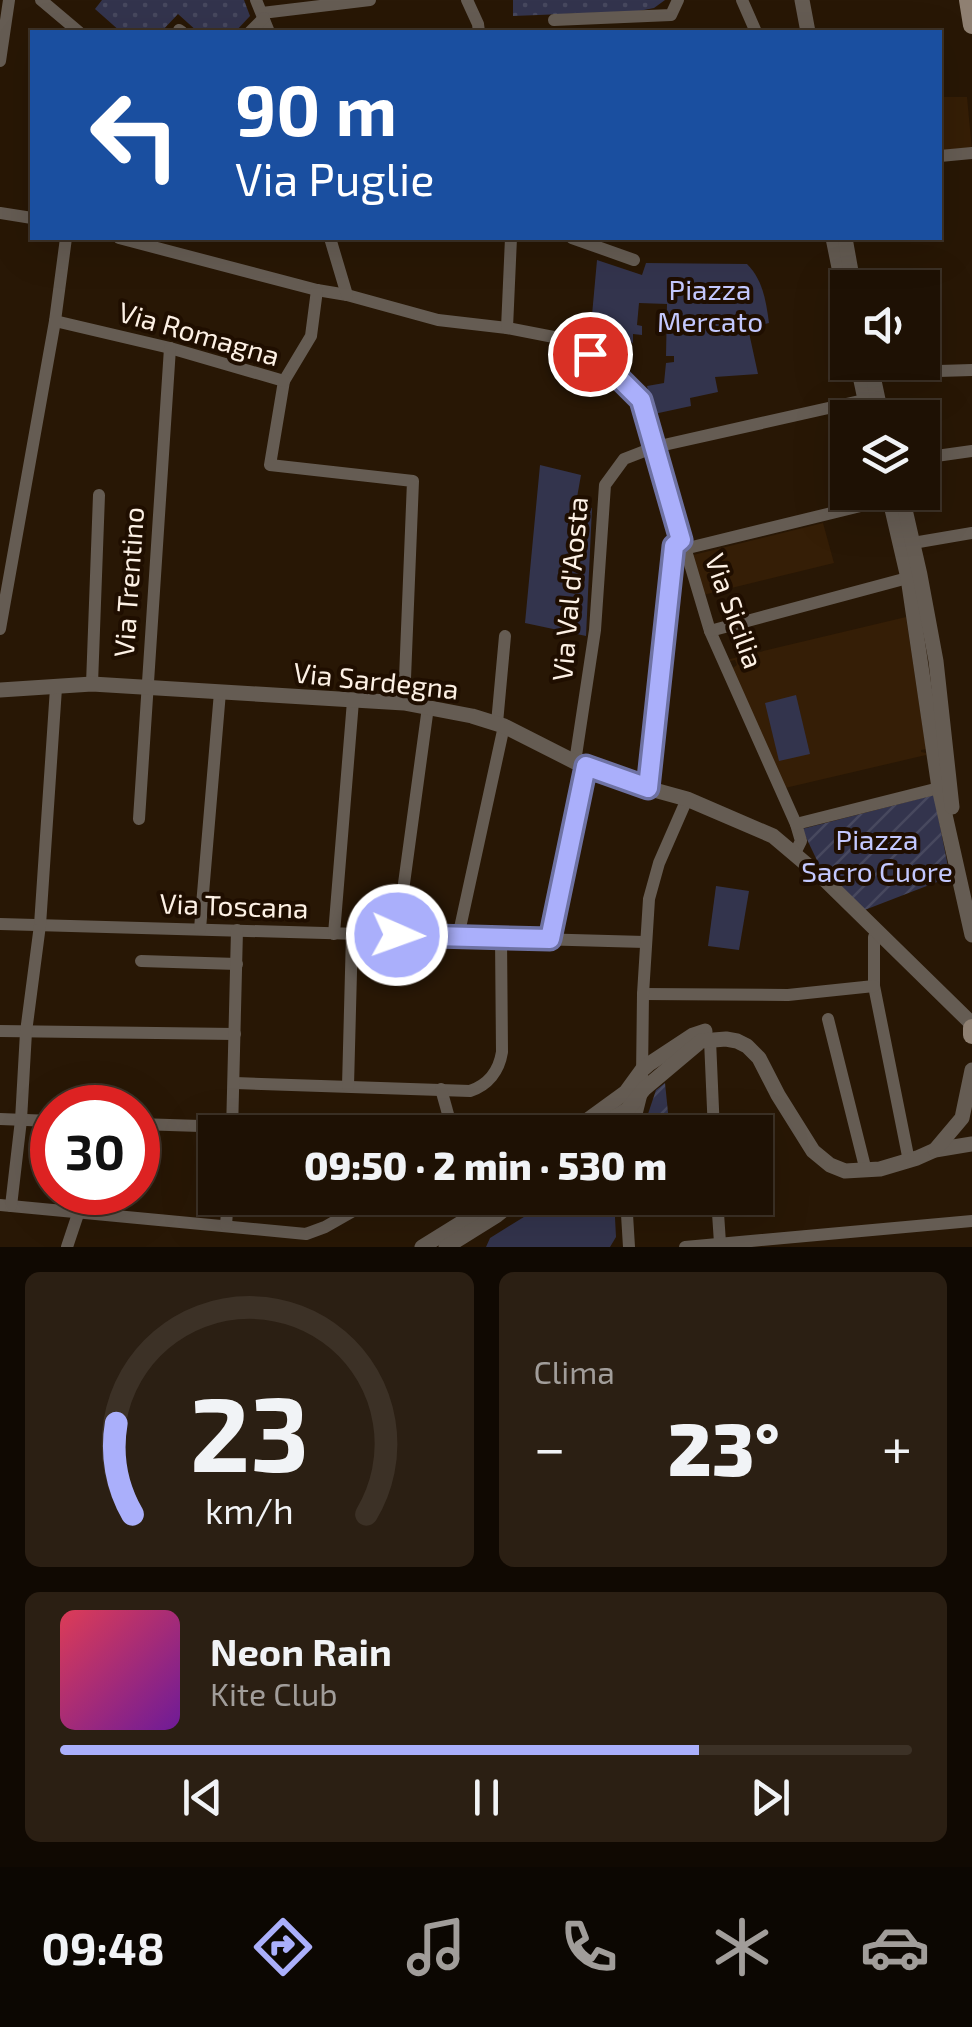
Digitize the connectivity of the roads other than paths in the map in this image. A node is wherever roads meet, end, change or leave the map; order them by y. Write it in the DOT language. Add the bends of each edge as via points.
graph roads {
  1 [pos="9,0"];
  2 [pos="41,0"];
  3 [pos="370,0"];
  4 [pos="466,0"];
  5 [pos="678,0"];
  6 [pos="742,0"];
  7 [pos="798,0"];
  8 [pos="968,0"];
  9 [pos="261,10"];
  10 [pos="554,20"];
  11 [pos="972,25"];
  12 [pos="76,30"];
  13 [pos="479,30"];
  14 [pos="755,30"];
  15 [pos="800,30"];
  16 [pos="807,30"];
  17 [pos="0,60"];
  18 [pos="972,153"];
  19 [pos="942,156"];
  20 [pos="0,213"];
  21 [pos="30,218"];
  22 [pos="66,240"];
  23 [pos="127,240"];
  24 [pos="329,240"];
  25 [pos="511,240"];
  26 [pos="578,240"];
  27 [pos="833,240"];
  28 [pos="844,240"];
  29 [pos="634,260"];
  30 [pos="839,270"];
  31 [pos="850,270"];
  32 [pos="317,290"];
  33 [pos="347,294"];
  34 [pos="55,321"];
  35 [pos="507,328"];
  36 [pos="170,348"];
  37 [pos="940,369"];
  38 [pos="972,370"];
  39 [pos="863,380"];
  40 [pos="871,380"];
  41 [pos="284,381"];
  42 [pos="870,399"];
  43 [pos="655,447"];
  44 [pos="972,451"];
  45 [pos="940,455"];
  46 [pos="99,496"];
  47 [pos="830,510"];
  48 [pos="897,510"];
  49 [pos="899,510"];
  50 [pos="972,533"];
  51 [pos="913,542"];
  52 [pos="683,544"];
  53 [pos="5,576"];
  54 [pos="914,577"];
  55 [pos="0,629"];
  56 [pos="710,631"];
  57 [pos="505,636"];
  58 [pos="92,684"];
  59 [pos="146,686"];
  60 [pos="56,688"];
  61 [pos="0,690"];
  62 [pos="220,692"];
  63 [pos="353,701"];
  64 [pos="404,703"];
  65 [pos="428,707"];
  66 [pos="501,725"];
  67 [pos="581,764"];
  68 [pos="648,788"];
  69 [pos="939,788"];
  70 [pos="687,798"];
  71 [pos="139,819"];
  72 [pos="796,824"];
  73 [pos="795,853"];
  74 [pos="972,904"];
  75 [pos="0,924"];
  76 [pos="40,925"];
  77 [pos="200,929"];
  78 [pos="238,930"];
  79 [pos="879,932"];
  80 [pos="334,934"];
  81 [pos="352,934"];
  82 [pos="397,935"];
  83 [pos="972,935"];
  84 [pos="458,936"];
  85 [pos="502,938"];
  86 [pos="550,939"];
  87 [pos="646,942"];
  88 [pos="141,962"];
  89 [pos="237,964"];
  90 [pos="874,986"];
  91 [pos="643,994"];
  92 [pos="828,1019"];
  93 [pos="972,1026"];
  94 [pos="0,1031"];
  95 [pos="26,1032"];
  96 [pos="235,1034"];
  97 [pos="710,1040"];
  98 [pos="642,1070"];
  99 [pos="972,1070"];
  100 [pos="235,1083"];
  101 [pos="348,1086"];
  102 [pos="441,1089"];
  103 [pos="644,1089"];
  104 [pos="233,1115"];
  105 [pos="448,1115"];
  106 [pos="594,1115"];
  107 [pos="619,1115"];
  108 [pos="637,1115"];
  109 [pos="713,1115"];
  110 [pos="0,1119"];
  111 [pos="21,1120"];
  112 [pos="30,1120"];
  113 [pos="960,1120"];
  114 [pos="160,1125"];
  115 [pos="198,1128"];
  116 [pos="972,1141"];
  117 [pos="935,1150"];
  118 [pos="902,1163"];
  119 [pos="866,1171"];
  120 [pos="5,1206"];
  121 [pos="30,1209"];
  122 [pos="78,1215"];
  123 [pos="91,1215"];
  124 [pos="227,1215"];
  125 [pos="346,1215"];
  126 [pos="474,1215"];
  127 [pos="480,1215"];
  128 [pos="627,1215"];
  129 [pos="719,1215"];
  130 [pos="972,1221"];
  131 [pos="226,1225"];
  132 [pos="720,1242"];
  133 [pos="67,1247"];
  134 [pos="422,1247"];
  135 [pos="446,1247"];
  136 [pos="629,1247"];
  137 [pos="685,1247"];
  1 -- 17 [label="street"];
  2 -- 12 [label="street"];
  3 -- 9 [label="street"];
  4 -- 13 [label="street"];
  5 -- 10 [label="street" via="671,15"];
  6 -- 14 [label="street"];
  7 -- 15 [label="street"];
  7 -- 16 [label="street"];
  8 -- 11 [label="main road"];
  18 -- 19 [label="street"];
  20 -- 21 [label="street"];
  22 -- 34 [label="street"];
  23 -- 32 [label="street, Via Sicilia"];
  24 -- 33 [label="street"];
  25 -- 35 [label="street"];
  26 -- 29 [label="street"];
  27 -- 30 [label="street"];
  28 -- 31 [label="street"];
  32 -- 33 [label="street, Via Sicilia"];
  32 -- 41 [label="street" via="311,336"];
  33 -- 35 [label="street, Via Sicilia" via="438,320"];
  34 -- 36 [label="street, Via Romagna"];
  34 -- 53 [label="street"];
  35 -- 43 [label="street, Via Sicilia" via="568,340 610,369 641,400"];
  36 -- 41 [label="street, Via Romagna"];
  36 -- 59 [label="street, Via Trentino"];
  37 -- 38 [label="street"];
  39 -- 42 [label="street"];
  40 -- 42 [label="street"];
  41 -- 64 [label="street, Via Romagna" via="270,465 414,481"];
  42 -- 43 [label="street, Via Val d'Aosta"];
  43 -- 52 [label="street, Via Sicilia"];
  43 -- 67 [label="street, Via Val d'Aosta" via="624,459 605,485"];
  44 -- 45 [label="street"];
  46 -- 58 [label="street"];
  47 -- 52 [label="street"];
  48 -- 54 [label="street"];
  49 -- 51 [label="street"];
  50 -- 51 [label="street"];
  51 -- 54 [label="street"];
  52 -- 56 [label="street, Via Sicilia"];
  52 -- 68 [label="street" via="674,546"];
  53 -- 55 [label="street"];
  54 -- 56 [label="street"];
  54 -- 69 [label="street"];
  54 -- 74 [label="street" via="936,664 950,793"];
  56 -- 72 [label="street, Via Sicilia"];
  57 -- 66 [label="street"];
  58 -- 59 [label="street, Via Sardegna"];
  58 -- 60 [label="street, Via Sardegna"];
  59 -- 62 [label="street, Via Sardegna"];
  59 -- 71 [label="street, Via Trentino"];
  60 -- 61 [label="street, Via Sardegna"];
  60 -- 76 [label="street"];
  62 -- 63 [label="street, Via Sardegna"];
  62 -- 77 [label="street"];
  63 -- 64 [label="street, Via Sardegna"];
  63 -- 80 [label="street"];
  64 -- 65 [label="street, Via Sardegna"];
  65 -- 66 [label="street, Via Sardegna"];
  65 -- 82 [label="street"];
  66 -- 67 [label="street, Via Sardegna"];
  66 -- 84 [label="street"];
  67 -- 68 [label="street, Via Sardegna"];
  67 -- 86 [label="street, Via Val d'Aosta"];
  68 -- 70 [label="street, Via Sardegna"];
  69 -- 72 [label="street"];
  69 -- 83 [label="street"];
  70 -- 73 [label="street, Via Sardegna"];
  70 -- 87 [label="street" via="659,863"];
  72 -- 73 [label="street, Via Sicilia" via="801,841"];
  73 -- 79 [label="street, Via Sardegna"];
  75 -- 76 [label="street, Via Toscana"];
  76 -- 77 [label="street, Via Toscana"];
  76 -- 95 [label="street"];
  77 -- 78 [label="street, Via Toscana"];
  78 -- 80 [label="street, Via Toscana"];
  78 -- 89 [label="street"];
  79 -- 90 [label="street"];
  79 -- 93 [label="street, Via Sardegna"];
  80 -- 81 [label="street, Via Toscana"];
  81 -- 82 [label="street, Via Toscana"];
  81 -- 101 [label="street"];
  82 -- 84 [label="street, Via Toscana"];
  84 -- 85 [label="street, Via Toscana"];
  85 -- 86 [label="street, Via Toscana"];
  85 -- 102 [label="street" via="501,1063 480,1088"];
  86 -- 87 [label="street, Via Toscana"];
  87 -- 91 [label="street"];
  88 -- 89 [label="street"];
  89 -- 96 [label="street"];
  90 -- 91 [label="street" via="788,996"];
  90 -- 118 [label="street"];
  91 -- 98 [label="street"];
  92 -- 119 [label="street"];
  94 -- 95 [label="street"];
  95 -- 96 [label="street"];
  95 -- 111 [label="street"];
  96 -- 100 [label="street"];
  97 -- 103 [label="street"];
  97 -- 109 [label="street"];
  97 -- 119 [label="street" via="737,1040 759,1058 813,1151 845,1171"];
  98 -- 103 [label="street"];
  98 -- 106 [label="street" via="626,1092"];
  98 -- 119 [label="street" via="693,1034 710,1030 754,1038 810,1135 829,1154"];
  99 -- 113 [label="street"];
  100 -- 101 [label="street"];
  100 -- 104 [label="street"];
  101 -- 102 [label="street"];
  102 -- 105 [label="street"];
  103 -- 107 [label="street"];
  103 -- 108 [label="street"];
  110 -- 111 [label="street"];
  111 -- 112 [label="street"];
  111 -- 120 [label="street"];
  113 -- 116 [label="street"];
  113 -- 117 [label="street"];
  114 -- 115 [label="street"];
  116 -- 117 [label="street"];
  117 -- 118 [label="street"];
  118 -- 119 [label="street"];
  120 -- 121 [label="street"];
  122 -- 133 [label="street"];
  123 -- 131 [label="street"];
  124 -- 131 [label="street"];
  125 -- 131 [label="street" via="306,1234"];
  126 -- 134 [label="street"];
  127 -- 135 [label="street"];
  128 -- 136 [label="street"];
  129 -- 132 [label="street"];
  130 -- 132 [label="street"];
  132 -- 137 [label="street"];
}
